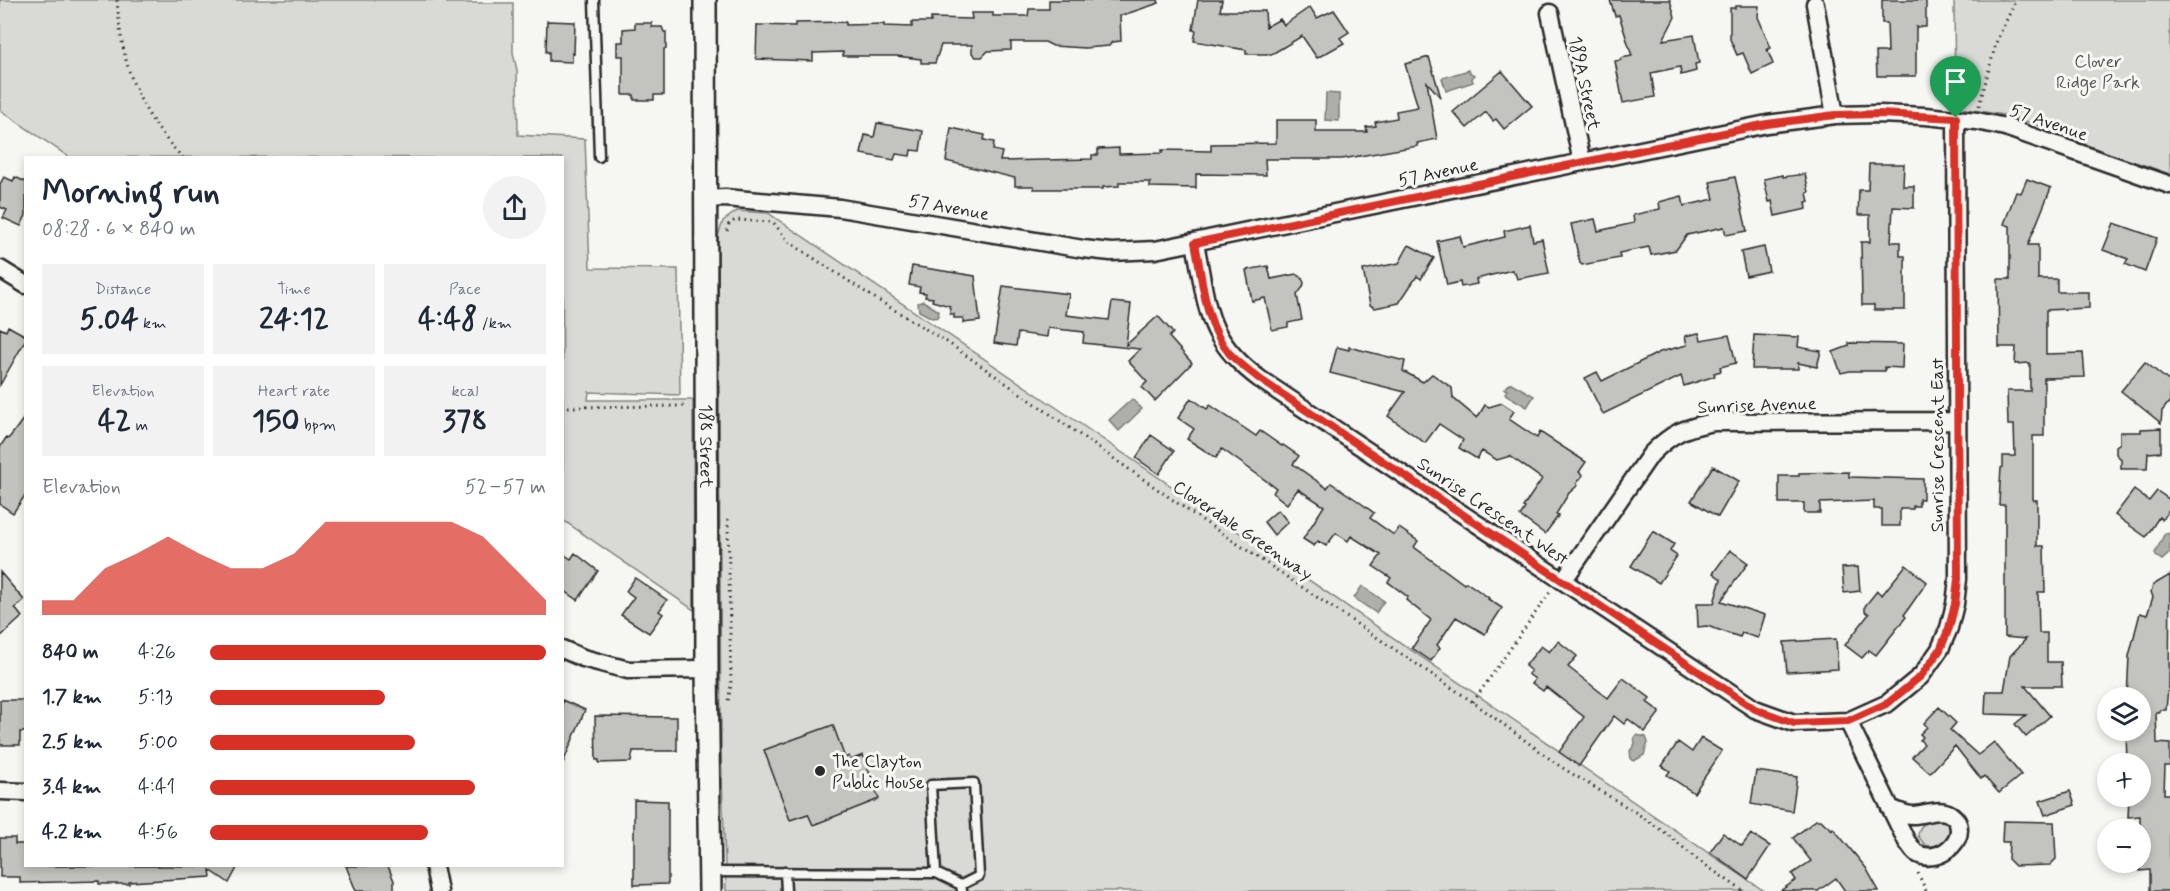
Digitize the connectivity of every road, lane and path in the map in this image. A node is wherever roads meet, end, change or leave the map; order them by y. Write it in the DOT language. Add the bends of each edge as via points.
graph roads {
  1 [pos="117,0"];
  2 [pos="594,0"];
  3 [pos="705,0"];
  4 [pos="2016,0"];
  5 [pos="1815,4"];
  6 [pos="1550,13"];
  7 [pos="1979,107"];
  8 [pos="1835,115"];
  9 [pos="1956,118"];
  10 [pos="181,156"];
  11 [pos="598,157"];
  12 [pos="1582,162"];
  13 [pos="2170,185"];
  14 [pos="705,199"];
  15 [pos="727,231"];
  16 [pos="1195,243"];
  17 [pos="0,269"];
  18 [pos="24,284"];
  19 [pos="690,406"];
  20 [pos="564,407"];
  21 [pos="1956,421"];
  22 [pos="728,511"];
  23 [pos="1557,586"];
  24 [pos="564,650"];
  25 [pos="707,669"];
  26 [pos="1473,702"];
  27 [pos="727,707"];
  28 [pos="1848,721"];
  29 [pos="0,791"];
  30 [pos="24,792"];
  31 [pos="1890,808"];
  32 [pos="434,867"];
  33 [pos="1917,872"];
  34 [pos="785,873"];
  35 [pos="936,873"];
  36 [pos="710,882"];
  37 [pos="962,888"];
  38 [pos="439,891"];
  39 [pos="786,891"];
  40 [pos="1743,891"];
  41 [pos="1926,891"];
  1 -- 10 [label="path" via="124,59 131,81 153,123"];
  2 -- 11 [label="lane"];
  3 -- 14 [label="street, 188 Street"];
  4 -- 7 [label="path" via="1997,40"];
  5 -- 8 [label="street"];
  6 -- 12 [label="street, 189A Street"];
  8 -- 9 [label="street, 57 Avenue"];
  8 -- 12 [label="street, 57 Avenue" via="1767,124"];
  9 -- 13 [label="street, 57 Avenue" via="2005,127"];
  9 -- 21 [label="street, Sunrise Crescent East"];
  12 -- 16 [label="street, 57 Avenue"];
  14 -- 16 [label="street, 57 Avenue" via="840,208 1083,249 1155,250"];
  14 -- 25 [label="street, 188 Street"];
  15 -- 26 [label="path, Cloverdale Greenway" via="735,220 773,222 785,239 803,252 948,342 1196,516"];
  16 -- 23 [label="street, Sunrise Crescent West" via="1211,321 1229,352 1244,367"];
  17 -- 18 [label="street"];
  19 -- 20 [label="path"];
  21 -- 23 [label="street, Sunrise Avenue" via="1714,422 1689,427 1668,437 1651,454"];
  21 -- 28 [label="street, Sunrise Crescent East" via="1958,579 1949,628 1940,650 1921,676 1888,703"];
  22 -- 27 [label="path" via="731,685"];
  23 -- 26 [label="path"];
  23 -- 28 [label="street, Sunrise Crescent West" via="1755,709 1794,723"];
  24 -- 25 [label="street" via="628,670"];
  25 -- 36 [label="street, 188 Street"];
  26 -- 40 [label="path, Cloverdale Greenway" via="1532,748 1635,812"];
  28 -- 31 [label="street"];
  29 -- 30 [label="street"];
  32 -- 38 [label="street"];
  33 -- 41 [label="path"];
  34 -- 35 [label="lane"];
  34 -- 36 [label="lane"];
  34 -- 39 [label="lane"];
  35 -- 37 [label="lane"];
  35 -- 37 [label="lane" via="931,785 974,783 979,876"];
}
